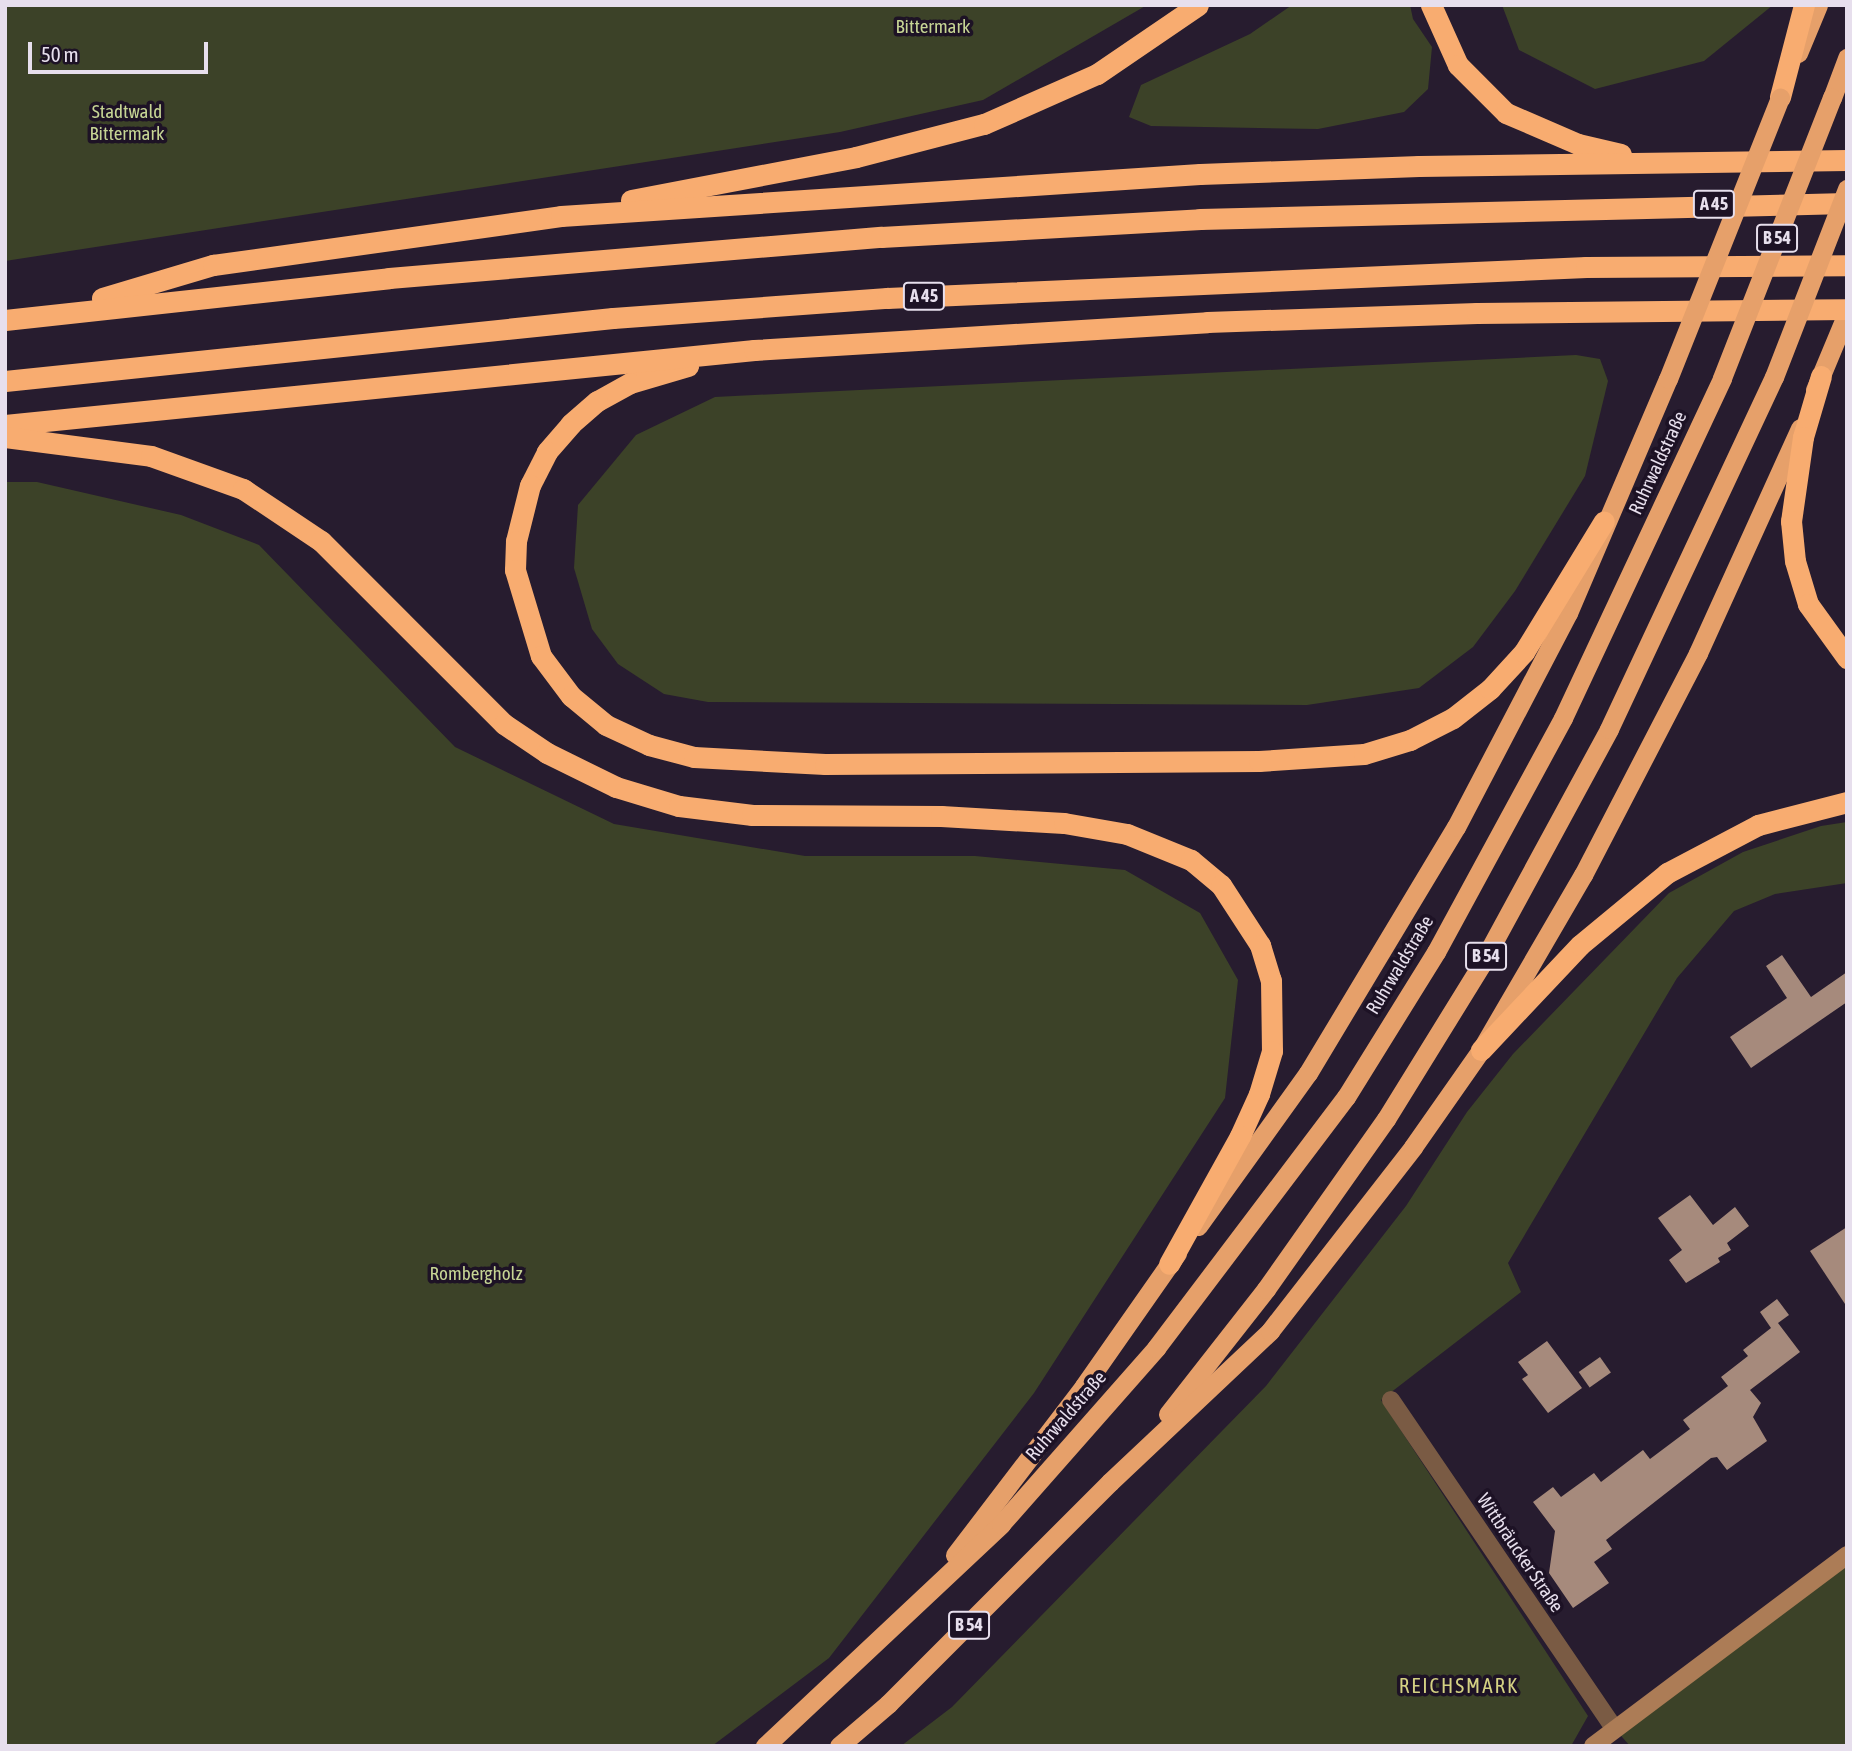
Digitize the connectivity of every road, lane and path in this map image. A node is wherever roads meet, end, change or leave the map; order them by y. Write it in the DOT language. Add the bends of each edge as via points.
graph roads {
  1 [pos="1198,5"];
  2 [pos="1431,5"];
  3 [pos="1804,5"];
  4 [pos="1818,5"];
  5 [pos="1847,58"];
  6 [pos="1780,97"];
  7 [pos="1847,160"];
  8 [pos="1682,162"];
  9 [pos="1847,189"];
  10 [pos="1847,203"];
  11 [pos="561,216"];
  12 [pos="1847,265"];
  13 [pos="1847,311"];
  14 [pos="47,314"];
  15 [pos="5,320"];
  16 [pos="754,350"];
  17 [pos="1821,376"];
  18 [pos="5,381"];
  19 [pos="5,425"];
  20 [pos="5,437"];
  21 [pos="1604,521"];
  22 [pos="1847,658"];
  23 [pos="1847,802"];
  24 [pos="1481,1050"];
  25 [pos="1169,1264"];
  26 [pos="1391,1400"];
  27 [pos="1110,1482"];
  28 [pos="1847,1555"];
  29 [pos="926,1593"];
  30 [pos="1615,1729"];
  31 [pos="765,1746"];
  32 [pos="839,1746"];
  33 [pos="1593,1746"];
  1 -- 11 [label="highway" via="1097,74 984,124 856,157"];
  2 -- 8 [label="highway" via="1458,65 1506,113 1578,144"];
  3 -- 6 [label="highway"];
  4 -- 6 [label="highway"];
  5 -- 29 [label="highway, Ruhrwaldstraße / B 54, bridge" via="1722,378 1532,777 1436,952 1346,1097 1156,1348 1001,1524"];
  6 -- 21 [label="highway, bridge" via="1668,379"];
  7 -- 8 [label="highway"];
  8 -- 11 [label="highway" via="1200,174"];
  9 -- 27 [label="highway, B 54, bridge" via="1774,377 1609,729 1481,965 1386,1119 1266,1289"];
  10 -- 14 [label="highway, A 45" via="1214,218 881,237 577,260"];
  11 -- 14 [label="highway" via="213,265"];
  12 -- 18 [label="highway, A 45" via="1462,272 887,298 571,321"];
  13 -- 16 [label="highway" via="1477,313 1207,322"];
  13 -- 17 [label="highway"];
  14 -- 15 [label="highway, A 45"];
  16 -- 19 [label="highway"];
  16 -- 21 [label="highway" via="630,383 597,401 547,452 530,485 516,541 515,570 524,611 541,656 571,696 606,725 649,745 694,757 825,764 1259,761 1364,754 1410,740 1453,718 1490,689 1524,652"];
  17 -- 22 [label="highway" via="1803,437 1791,521 1795,561 1808,604"];
  17 -- 24 [label="highway" via="1762,515 1644,760 1552,933"];
  20 -- 25 [label="highway" via="151,456 212,475 261,500 346,564 504,724 547,753 616,788 679,806 752,815 941,816 1064,823 1127,834 1191,860 1221,884 1242,912 1271,980 1272,1051 1259,1094"];
  21 -- 25 [label="highway" via="1568,613 1394,935 1251,1157"];
  23 -- 24 [label="highway" via="1758,825 1667,873 1580,945"];
  24 -- 27 [label="highway" via="1398,1167 1270,1332"];
  25 -- 29 [label="highway" via="1084,1386"];
  26 -- 30 [label="street, Wittbräucker Straße"];
  27 -- 32 [label="highway, B 54" via="992,1604"];
  28 -- 30 [label="main road"];
  29 -- 31 [label="highway, Ruhrwaldstraße / B 54"];
  30 -- 33 [label="main road"];
}
